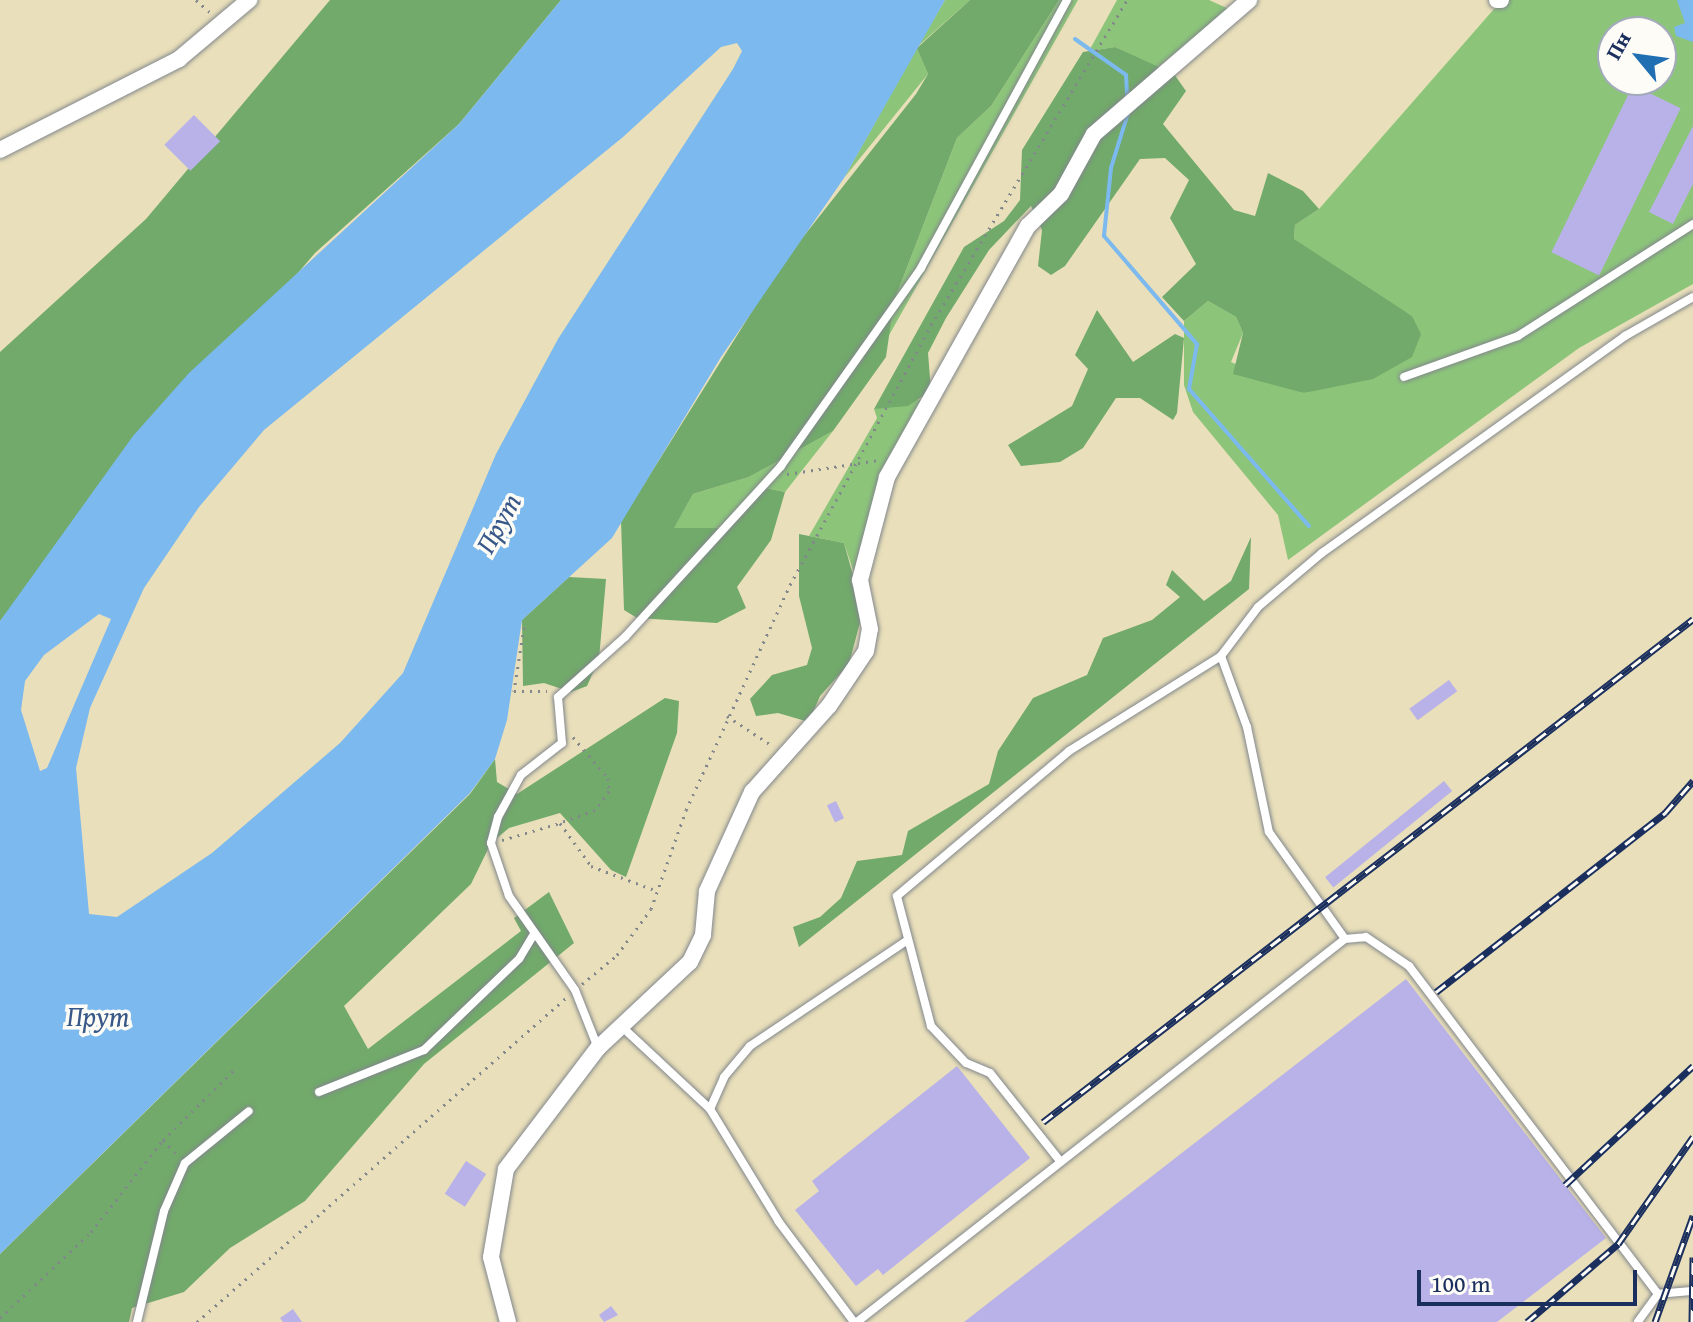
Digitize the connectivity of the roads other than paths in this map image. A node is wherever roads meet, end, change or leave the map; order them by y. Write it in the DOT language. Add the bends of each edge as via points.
graph roads {
  1 [pos="249,0"];
  2 [pos="1067,0"];
  3 [pos="1249,0"];
  4 [pos="0,150"];
  5 [pos="1693,224"];
  6 [pos="1693,297"];
  7 [pos="1404,377"];
  8 [pos="1221,656"];
  9 [pos="534,934"];
  10 [pos="1345,939"];
  11 [pos="905,942"];
  12 [pos="620,1025"];
  13 [pos="598,1048"];
  14 [pos="319,1092"];
  15 [pos="710,1109"];
  16 [pos="249,1111"];
  17 [pos="1060,1161"];
  18 [pos="1693,1291"];
  19 [pos="1658,1294"];
  20 [pos="137,1322"];
  21 [pos="508,1322"];
  22 [pos="856,1322"];
  23 [pos="1638,1322"];
  1 -- 4 [label="street" via="179,59"];
  2 -- 9 [label="lane" via="921,268 771,477 625,637 558,697 562,743 521,775 491,843 509,896"];
  3 -- 12 [label="street" via="1094,134 1061,194 1028,226 898,457 865,545 860,580 870,629 866,651 829,706 784,753 732,829 707,891 703,935 690,962"];
  5 -- 7 [label="lane" via="1518,336"];
  6 -- 8 [label="lane" via="1625,336 1322,553 1258,607"];
  8 -- 10 [label="lane" via="1247,727 1269,832"];
  8 -- 11 [label="lane" via="1069,751 897,896"];
  9 -- 13 [label="lane" via="575,990"];
  9 -- 14 [label="lane" via="519,959 424,1050"];
  10 -- 17 [label="lane"];
  10 -- 19 [label="lane" via="1380,942 1409,966"];
  11 -- 15 [label="lane" via="750,1046 724,1077"];
  11 -- 17 [label="lane" via="931,1026 944,1045 990,1073"];
  12 -- 13 [label="street"];
  12 -- 15 [label="lane"];
  13 -- 21 [label="street" via="535,1125 496,1196 491,1257"];
  15 -- 22 [label="lane" via="779,1222"];
  16 -- 20 [label="lane" via="185,1163 164,1211"];
  17 -- 22 [label="lane"];
  18 -- 19 [label="lane"];
  19 -- 23 [label="lane"];
}
